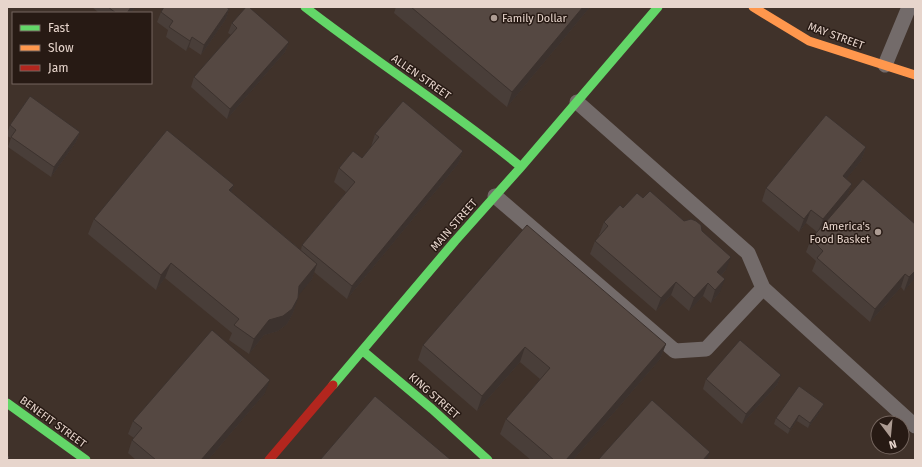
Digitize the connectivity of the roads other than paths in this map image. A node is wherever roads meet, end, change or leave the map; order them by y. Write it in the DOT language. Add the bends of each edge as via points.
graph roads {
  1 [pos="305,7"];
  2 [pos="658,7"];
  3 [pos="753,7"];
  4 [pos="909,7"];
  5 [pos="885,65"];
  6 [pos="915,75"];
  7 [pos="577,102"];
  8 [pos="521,167"];
  9 [pos="495,196"];
  10 [pos="763,288"];
  11 [pos="363,351"];
  12 [pos="7,402"];
  13 [pos="915,426"];
  14 [pos="86,460"];
  15 [pos="269,460"];
  16 [pos="488,460"];
  1 -- 8 [label="street, ALLEN STREET" via="494,144"];
  2 -- 7 [label="street, MAIN STREET"];
  3 -- 5 [label="street, MAY STREET" via="808,41"];
  4 -- 5 [label="lane"];
  5 -- 6 [label="street, MAY STREET"];
  7 -- 8 [label="street, MAIN STREET"];
  7 -- 10 [label="lane" via="748,253"];
  8 -- 9 [label="street, MAIN STREET"];
  9 -- 10 [label="lane" via="675,351 706,349"];
  9 -- 11 [label="street, MAIN STREET"];
  10 -- 13 [label="lane"];
  11 -- 15 [label="street, MAIN STREET"];
  11 -- 16 [label="street, KING STREET"];
  12 -- 14 [label="street, BENEFIT STREET"];
}
